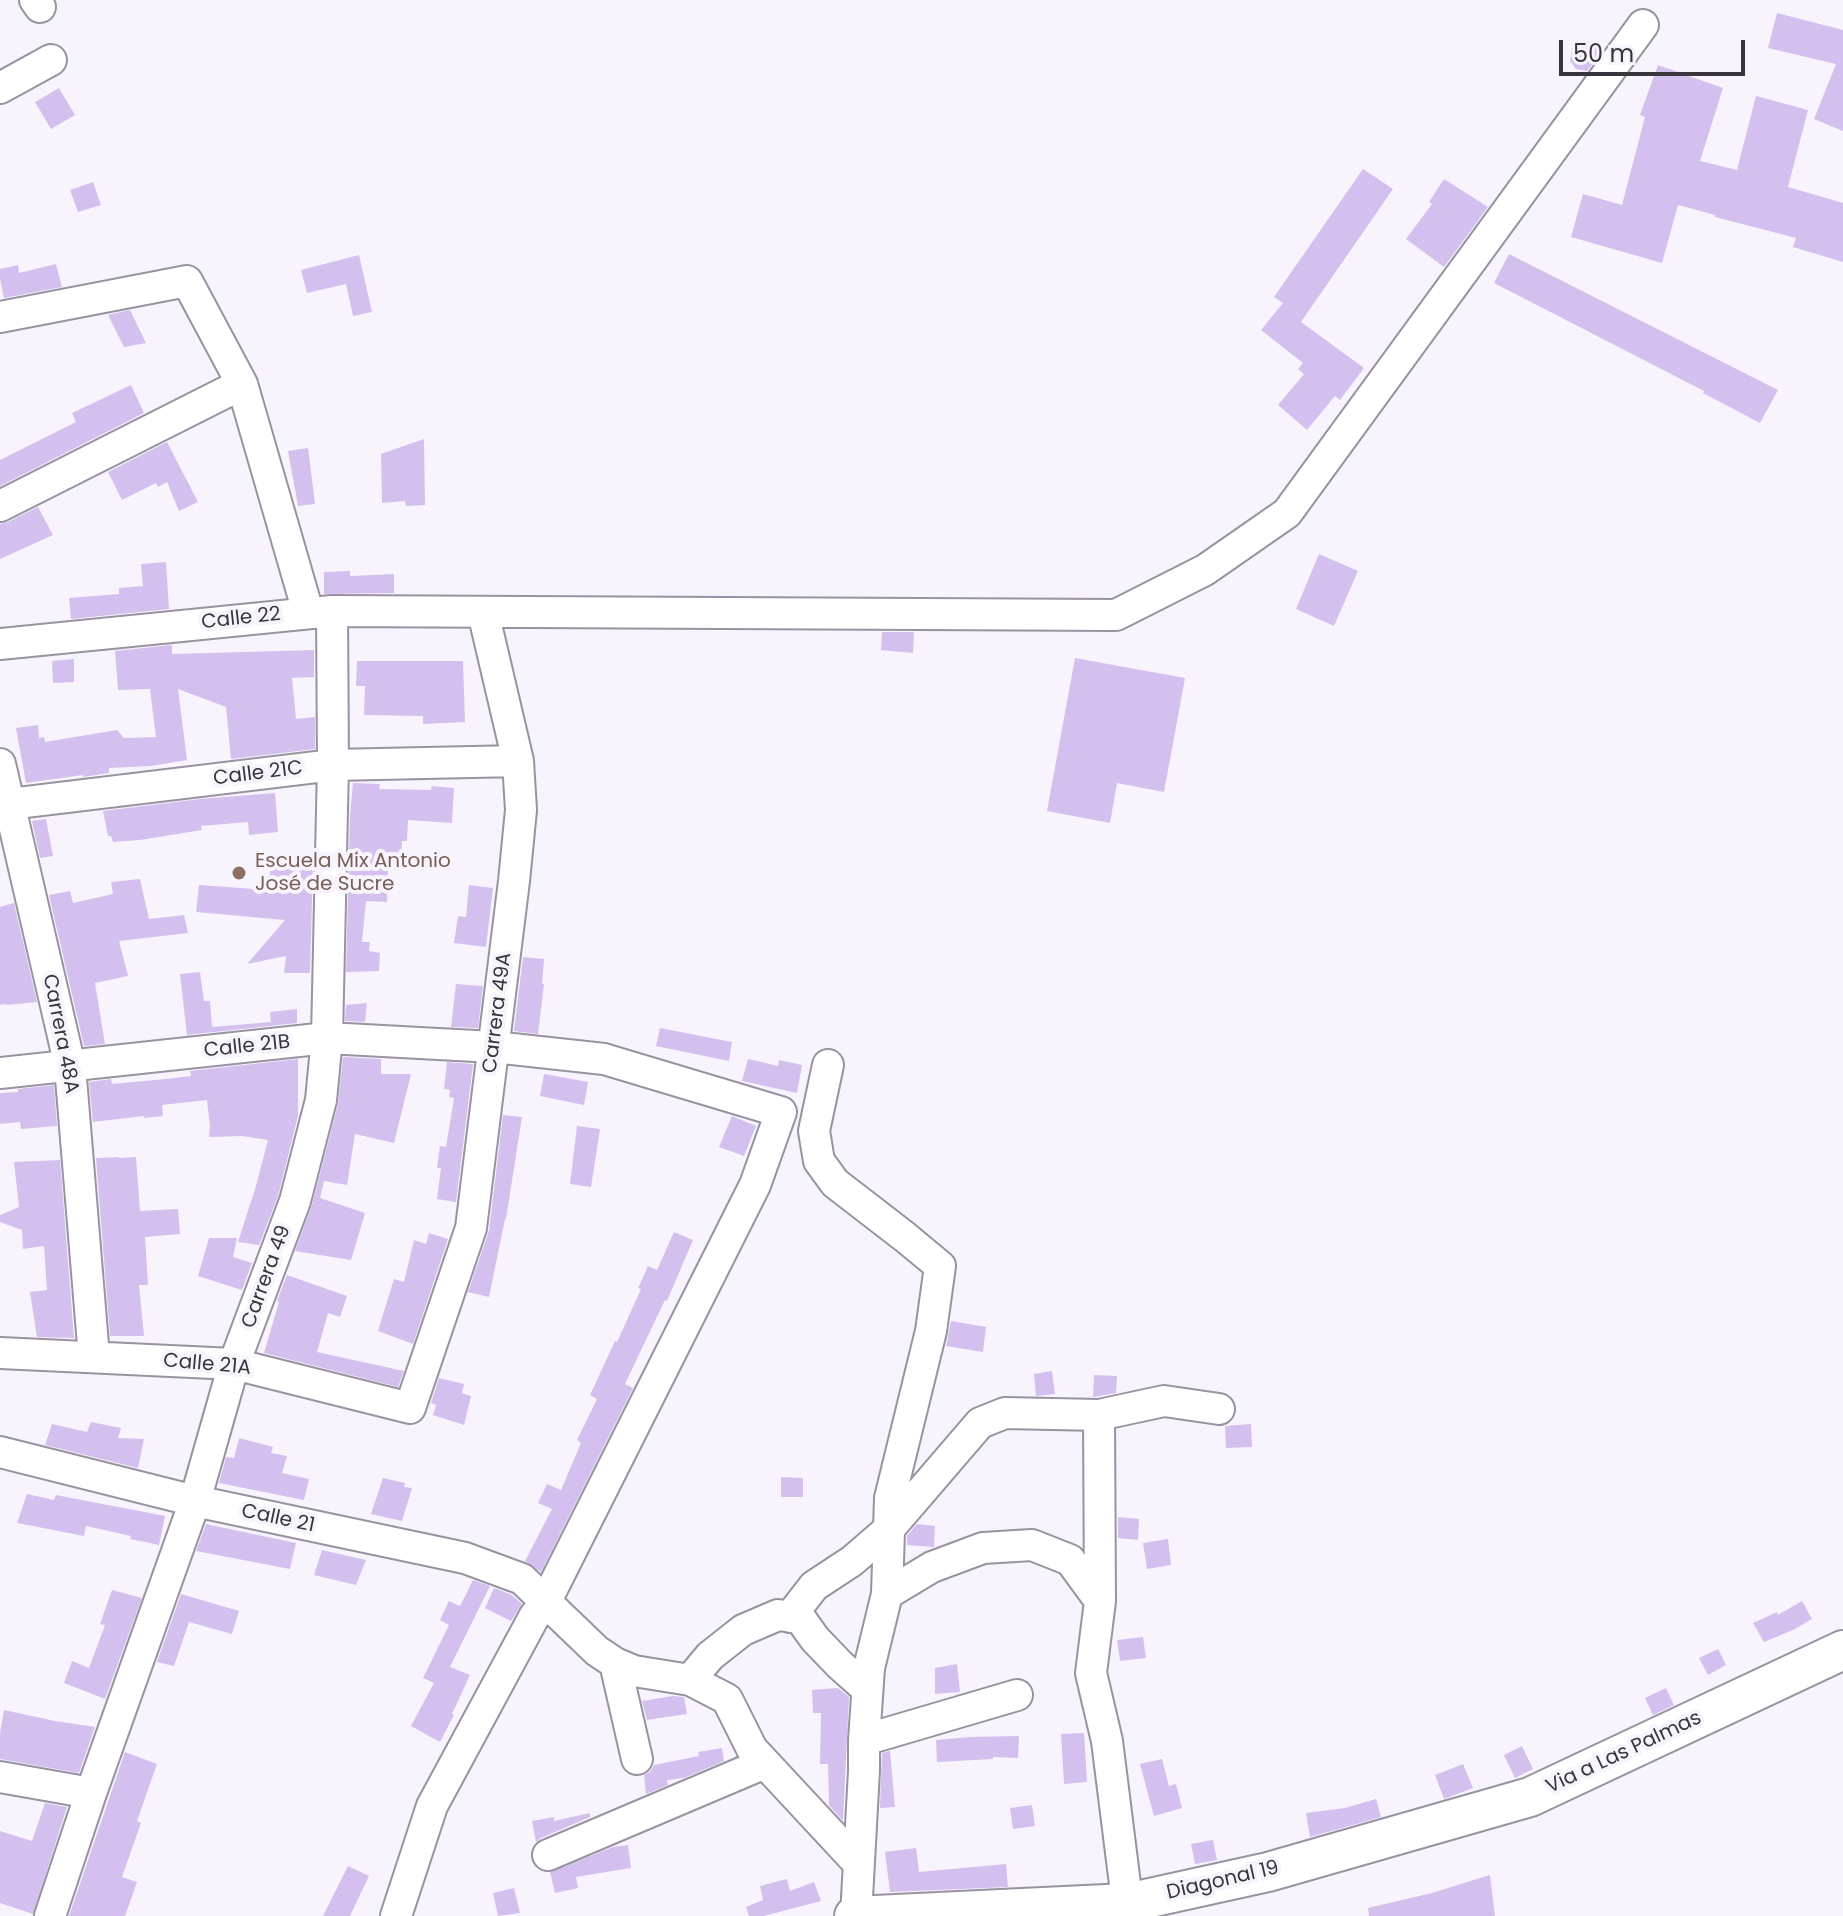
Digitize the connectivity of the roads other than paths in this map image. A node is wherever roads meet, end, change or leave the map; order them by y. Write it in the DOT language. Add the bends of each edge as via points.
graph roads {
  1 [pos="1643,25"];
  2 [pos="51,60"];
  3 [pos="0,88"];
  4 [pos="0,317"];
  5 [pos="242,384"];
  6 [pos="0,506"];
  7 [pos="320,612"];
  8 [pos="483,612"];
  9 [pos="0,644"];
  10 [pos="518,761"];
  11 [pos="0,764"];
  12 [pos="333,765"];
  13 [pos="4,804"];
  14 [pos="327,1038"];
  15 [pos="494,1047"];
  16 [pos="828,1065"];
  17 [pos="70,1066"];
  18 [pos="0,1073"];
  19 [pos="0,1353"];
  20 [pos="94,1357"];
  21 [pos="234,1364"];
  22 [pos="410,1408"];
  23 [pos="1219,1409"];
  24 [pos="1099,1415"];
  25 [pos="0,1452"];
  26 [pos="195,1501"];
  27 [pos="889,1529"];
  28 [pos="887,1594"];
  29 [pos="1100,1601"];
  30 [pos="545,1603"];
  31 [pos="790,1617"];
  32 [pos="1843,1650"];
  33 [pos="615,1663"];
  34 [pos="690,1680"];
  35 [pos="867,1689"];
  36 [pos="1017,1695"];
  37 [pos="864,1740"];
  38 [pos="637,1759"];
  39 [pos="765,1763"];
  40 [pos="0,1777"];
  41 [pos="91,1793"];
  42 [pos="1397,1834"];
  43 [pos="548,1855"];
  44 [pos="858,1863"];
  45 [pos="1128,1910"];
  46 [pos="50,1916"];
  47 [pos="396,1916"];
  48 [pos="856,1916"];
  1 -- 8 [label="street, Calle 22" via="1287,513 1205,570 1128,609 1116,615"];
  2 -- 3 [label="street"];
  4 -- 5 [label="street, Carrera 49" via="187,281"];
  5 -- 6 [label="street"];
  5 -- 7 [label="street, Carrera 49"];
  7 -- 8 [label="street, Calle 22"];
  7 -- 9 [label="street, Calle 22"];
  7 -- 12 [label="street, Carrera 49"];
  8 -- 10 [label="street, Carrera 49A"];
  10 -- 12 [label="street, Calle 21C"];
  10 -- 15 [label="street, Carrera 49A" via="521,810"];
  11 -- 13 [label="street, Carrera 48A"];
  12 -- 13 [label="street, Calle 21C"];
  12 -- 14 [label="street, Carrera 49"];
  13 -- 17 [label="street, Carrera 48A"];
  14 -- 15 [label="street, Calle 21B"];
  14 -- 17 [label="street, Calle 21B"];
  14 -- 21 [label="street, Carrera 49" via="321,1100 295,1201"];
  15 -- 22 [label="street, Carrera 49A" via="471,1228"];
  15 -- 30 [label="street, Calle 21B" via="604,1059 781,1112 755,1185"];
  16 -- 27 [label="street" via="814,1131 819,1161 835,1183 940,1266 931,1331 890,1498"];
  17 -- 18 [label="street, Calle 21B"];
  17 -- 20 [label="street, Carrera 48A"];
  19 -- 20 [label="street, Calle 21A"];
  20 -- 21 [label="street, Calle 21A"];
  21 -- 22 [label="street, Calle 21A"];
  21 -- 26 [label="street, Carrera 49"];
  23 -- 24 [label="street" via="1164,1401"];
  24 -- 27 [label="street" via="1005,1413 980,1423"];
  24 -- 29 [label="street"];
  25 -- 26 [label="street, Calle 21"];
  26 -- 30 [label="street, Calle 21" via="465,1558 522,1579"];
  26 -- 41 [label="street, Carrera 49"];
  27 -- 28 [label="street"];
  27 -- 31 [label="street" via="814,1586"];
  28 -- 29 [label="street" via="932,1567 983,1548 1032,1545 1070,1560"];
  28 -- 35 [label="street"];
  29 -- 45 [label="street" via="1091,1673 1107,1741"];
  30 -- 33 [label="street, Calle 21"];
  30 -- 47 [label="street" via="432,1806"];
  31 -- 34 [label="street" via="778,1615 743,1630"];
  31 -- 35 [label="street" via="800,1618"];
  32 -- 42 [label="street, Via a Las Palmas" via="1530,1797"];
  33 -- 34 [label="street"];
  33 -- 38 [label="street"];
  34 -- 39 [label="street" via="727,1699 752,1749"];
  35 -- 37 [label="street"];
  36 -- 37 [label="street"];
  37 -- 44 [label="street"];
  39 -- 43 [label="street"];
  39 -- 44 [label="street"];
  40 -- 41 [label="street"];
  41 -- 46 [label="street, Carrera 49"];
  42 -- 45 [label="street, Diagonal 19"];
  44 -- 48 [label="street"];
  45 -- 48 [label="street, Diagonal 19"];
}
